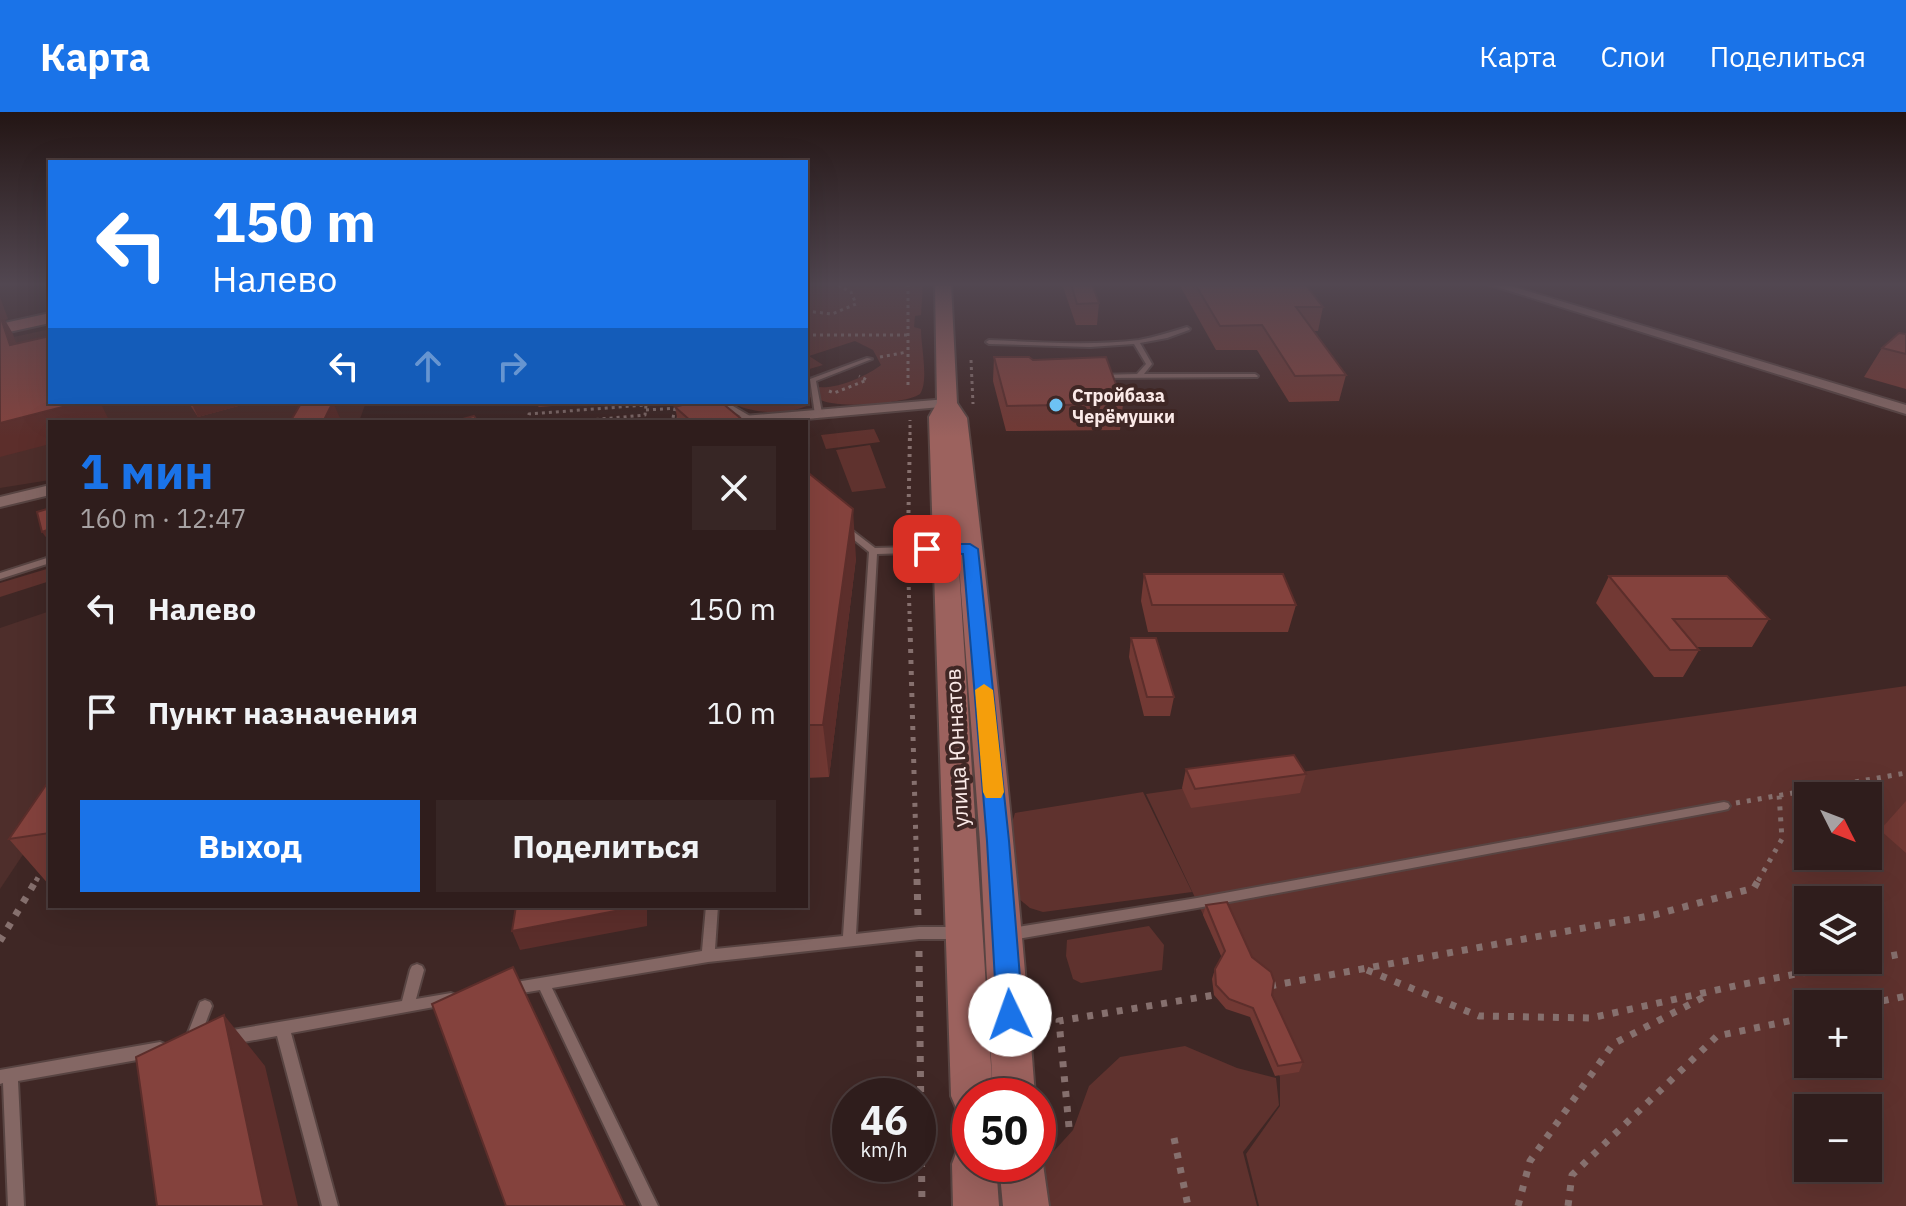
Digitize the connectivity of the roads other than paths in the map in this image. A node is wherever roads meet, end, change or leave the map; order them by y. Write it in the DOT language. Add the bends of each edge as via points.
graph roads {
  1 [pos="950,335"];
  2 [pos="1172,335"];
  3 [pos="1657,335"];
  4 [pos="989,342"];
  5 [pos="1137,343"];
  6 [pos="869,359"];
  7 [pos="808,373"];
  8 [pos="1140,374"];
  9 [pos="1094,376"];
  10 [pos="1255,376"];
  11 [pos="817,378"];
  12 [pos="724,404"];
  13 [pos="960,408"];
  14 [pos="1906,410"];
  15 [pos="818,413"];
  16 [pos="748,420"];
  17 [pos="758,420"];
  18 [pos="48,490"];
  19 [pos="2,501"];
  20 [pos="839,523"];
  21 [pos="958,549"];
  22 [pos="873,551"];
  23 [pos="48,561"];
  24 [pos="0,576"];
  25 [pos="1724,806"];
  26 [pos="712,908"];
  27 [pos="966,933"];
  28 [pos="1006,935"];
  29 [pos="849,941"];
  30 [pos="708,956"];
  31 [pos="417,970"];
  32 [pos="543,983"];
  33 [pos="490,992"];
  34 [pos="462,997"];
  35 [pos="205,1006"];
  36 [pos="407,1007"];
  37 [pos="282,1028"];
  38 [pos="191,1044"];
  39 [pos="5,1076"];
  40 [pos="971,1078"];
  41 [pos="1013,1078"];
  42 [pos="975,1182"];
  43 [pos="1023,1182"];
  44 [pos="16,1206"];
  45 [pos="330,1206"];
  46 [pos="650,1206"];
  47 [pos="976,1206"];
  48 [pos="1026,1206"];
  1 -- 13 [label="main road, улица Юннатов"];
  2 -- 5 [label="lane"];
  3 -- 14 [label="street"];
  4 -- 5 [label="lane"];
  5 -- 8 [label="lane" via="1149,364"];
  6 -- 11 [label="lane"];
  7 -- 11 [label="lane"];
  8 -- 9 [label="lane"];
  8 -- 10 [label="lane"];
  11 -- 15 [label="lane" via="812,380"];
  12 -- 16 [label="lane"];
  13 -- 15 [label="street"];
  13 -- 21 [label="main road, улица Юннатов"];
  15 -- 17 [label="street"];
  18 -- 19 [label="street"];
  20 -- 22 [label="lane"];
  21 -- 22 [label="lane"];
  21 -- 27 [label="main road, улица Юннатов"];
  21 -- 28 [label="main road, улица Юннатов"];
  22 -- 29 [label="lane"];
  23 -- 24 [label="lane"];
  25 -- 28 [label="lane"];
  26 -- 30 [label="lane"];
  27 -- 29 [label="lane"];
  27 -- 40 [label="main road, улица Юннатов"];
  28 -- 41 [label="main road, улица Юннатов"];
  29 -- 30 [label="lane"];
  30 -- 32 [label="lane"];
  31 -- 36 [label="lane"];
  32 -- 33 [label="lane"];
  32 -- 46 [label="lane"];
  34 -- 36 [label="lane"];
  35 -- 38 [label="lane"];
  36 -- 37 [label="lane"];
  37 -- 38 [label="lane"];
  37 -- 45 [label="lane"];
  38 -- 39 [label="lane"];
  39 -- 44 [label="lane"];
  42 -- 47 [label="main road"];
  43 -- 48 [label="main road"];
}
